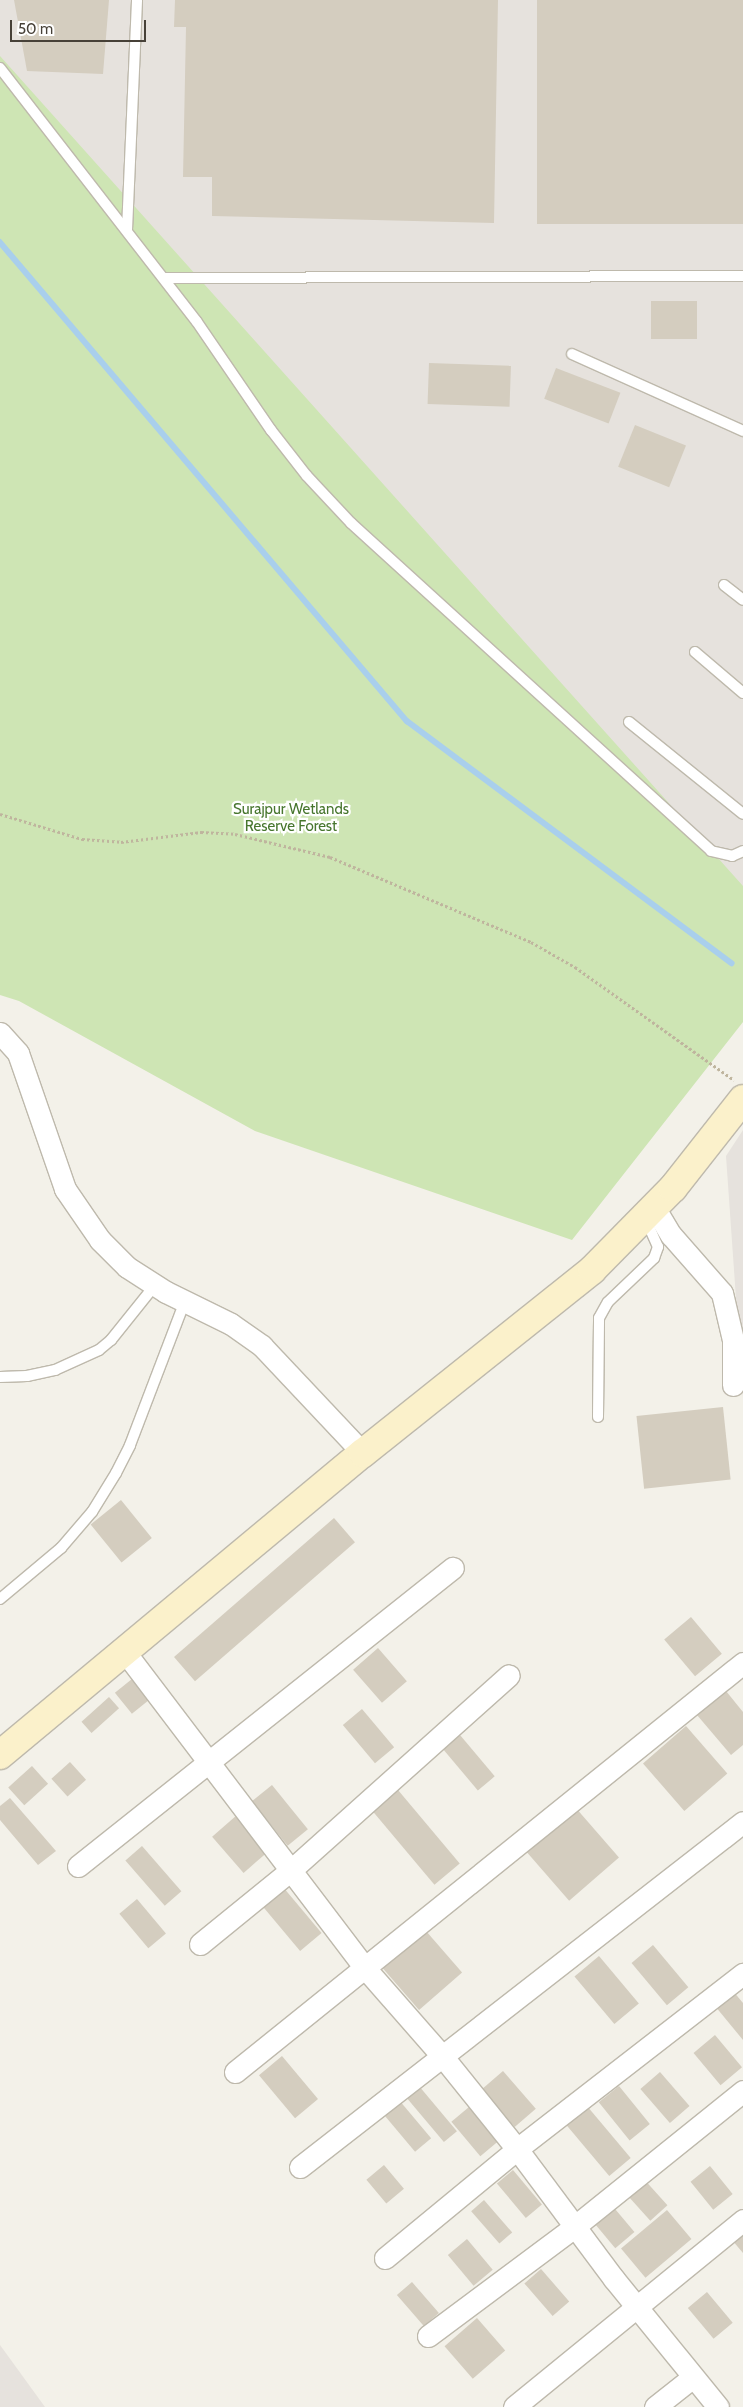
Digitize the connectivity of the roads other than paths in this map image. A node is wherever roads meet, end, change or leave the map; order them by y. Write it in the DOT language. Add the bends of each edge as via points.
graph roads {
  1 [pos="137,0"];
  2 [pos="0,68"];
  3 [pos="127,230"];
  4 [pos="743,276"];
  5 [pos="164,278"];
  6 [pos="572,354"];
  7 [pos="743,431"];
  8 [pos="724,585"];
  9 [pos="743,600"];
  10 [pos="695,652"];
  11 [pos="743,693"];
  12 [pos="629,722"];
  13 [pos="743,814"];
  14 [pos="743,851"];
  15 [pos="0,1033"];
  16 [pos="743,1099"];
  17 [pos="649,1212"];
  18 [pos="155,1285"];
  19 [pos="185,1301"];
  20 [pos="0,1377"];
  21 [pos="734,1385"];
  22 [pos="598,1417"];
  23 [pos="363,1452"];
  24 [pos="453,1568"];
  25 [pos="0,1599"];
  26 [pos="126,1652"];
  27 [pos="743,1663"];
  28 [pos="509,1675"];
  29 [pos="0,1755"];
  30 [pos="211,1761"];
  31 [pos="743,1822"];
  32 [pos="78,1866"];
  33 [pos="291,1870"];
  34 [pos="200,1944"];
  35 [pos="365,1968"];
  36 [pos="743,1974"];
  37 [pos="443,2057"];
  38 [pos="235,2072"];
  39 [pos="743,2091"];
  40 [pos="517,2149"];
  41 [pos="300,2167"];
  42 [pos="743,2220"];
  43 [pos="574,2227"];
  44 [pos="385,2258"];
  45 [pos="635,2305"];
  46 [pos="428,2336"];
  47 [pos="693,2377"];
  48 [pos="514,2407"];
  49 [pos="655,2407"];
  50 [pos="718,2407"];
  1 -- 3 [label="lane"];
  2 -- 3 [label="lane"];
  3 -- 5 [label="lane"];
  4 -- 5 [label="lane"];
  5 -- 14 [label="lane" via="271,430 307,476 351,523 711,851 732,856"];
  6 -- 7 [label="lane"];
  8 -- 9 [label="lane"];
  10 -- 11 [label="lane"];
  12 -- 13 [label="lane"];
  15 -- 18 [label="street" via="18,1053 65,1188 80,1214 127,1267"];
  16 -- 17 [label="main road"];
  17 -- 21 [label="street" via="722,1293 733,1340"];
  17 -- 22 [label="lane" via="658,1247 654,1258 608,1302 599,1318"];
  17 -- 23 [label="main road" via="592,1270"];
  18 -- 19 [label="street"];
  18 -- 20 [label="lane" via="111,1340 99,1350 55,1370"];
  19 -- 23 [label="street" via="231,1324 262,1346"];
  19 -- 25 [label="lane" via="130,1445 92,1512 60,1548"];
  23 -- 26 [label="main road"];
  24 -- 30 [label="street"];
  26 -- 29 [label="main road"];
  26 -- 30 [label="street"];
  27 -- 35 [label="street"];
  28 -- 33 [label="street"];
  30 -- 32 [label="street"];
  30 -- 33 [label="street"];
  31 -- 37 [label="street"];
  33 -- 34 [label="street"];
  33 -- 35 [label="street"];
  35 -- 37 [label="street"];
  35 -- 38 [label="street"];
  36 -- 40 [label="street"];
  37 -- 40 [label="street"];
  37 -- 41 [label="street"];
  39 -- 43 [label="street"];
  40 -- 43 [label="street"];
  40 -- 44 [label="street"];
  42 -- 45 [label="street"];
  43 -- 45 [label="street"];
  43 -- 46 [label="street"];
  45 -- 47 [label="street"];
  45 -- 48 [label="street"];
  47 -- 49 [label="street"];
  47 -- 50 [label="street"];
}
